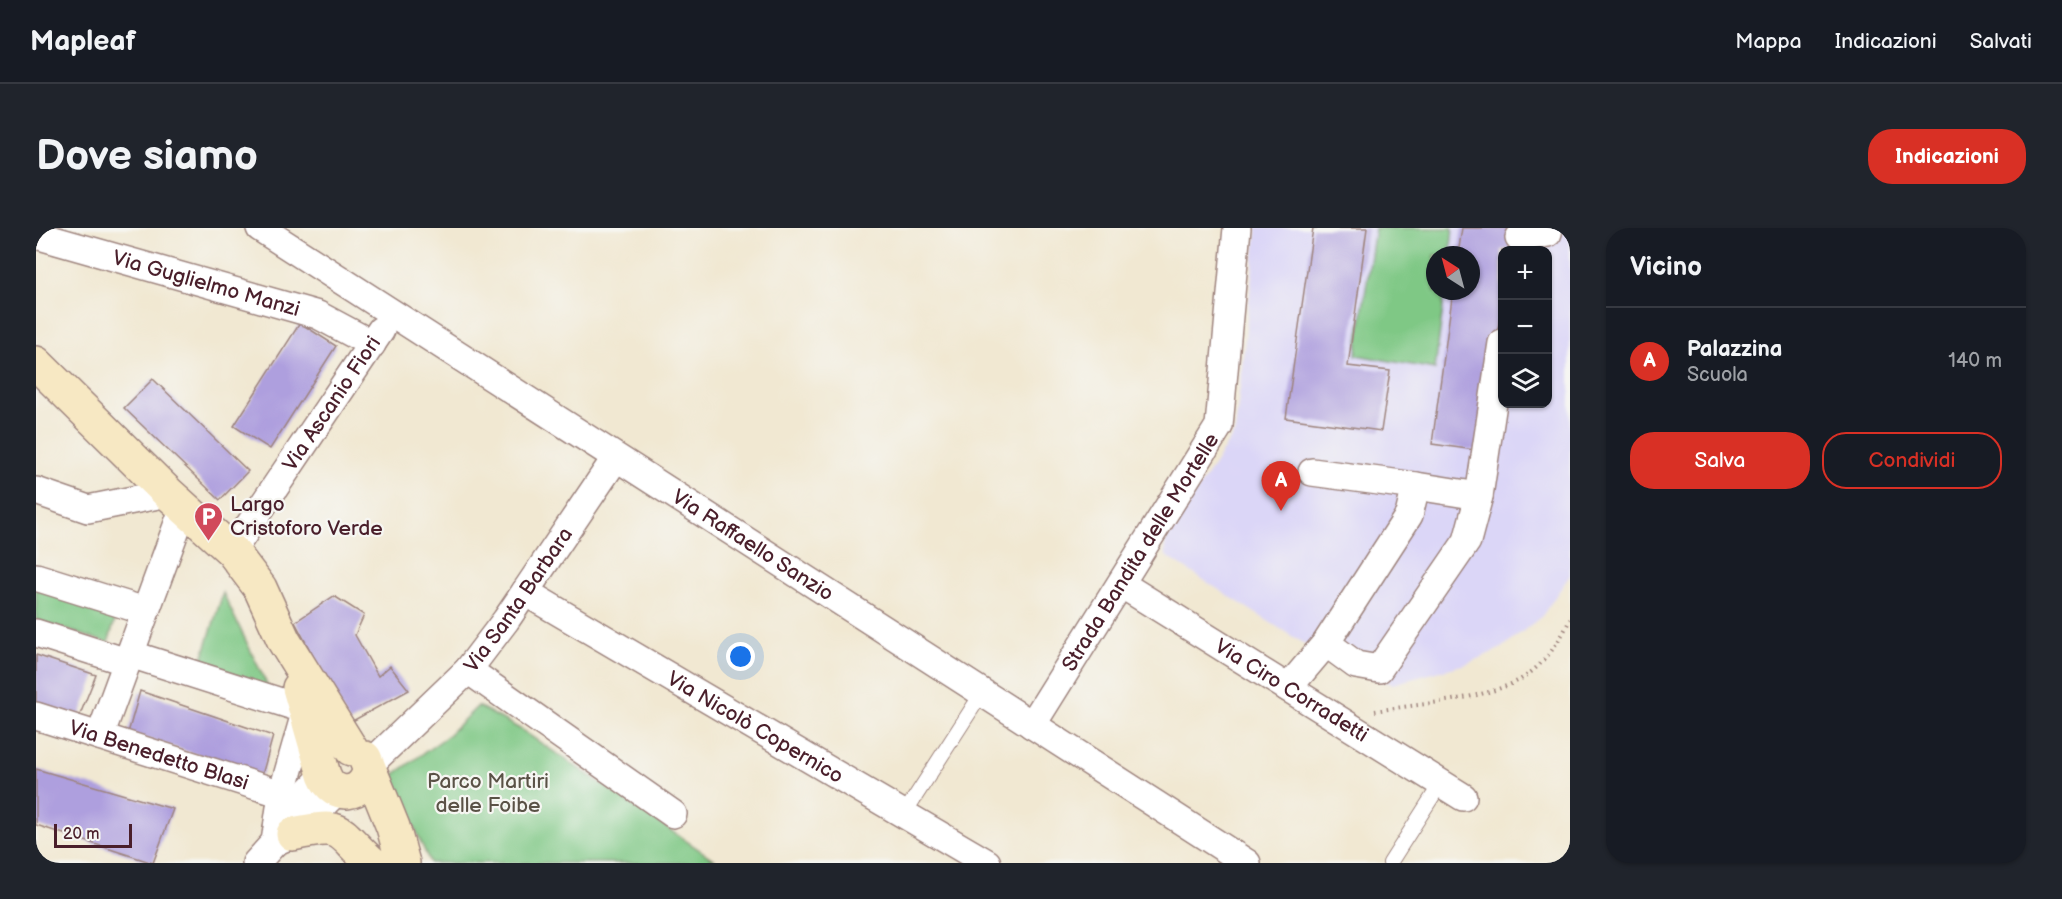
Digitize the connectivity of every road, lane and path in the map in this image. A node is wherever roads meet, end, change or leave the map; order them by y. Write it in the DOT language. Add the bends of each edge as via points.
graph roads {
  1 [pos="260,228"];
  2 [pos="1237,228"];
  3 [pos="1549,228"];
  4 [pos="36,235"];
  5 [pos="1518,239"];
  6 [pos="392,314"];
  7 [pos="372,344"];
  8 [pos="1501,354"];
  9 [pos="45,371"];
  10 [pos="615,459"];
  11 [pos="1312,472"];
  12 [pos="1416,486"];
  13 [pos="36,491"];
  14 [pos="1479,496"];
  15 [pos="176,500"];
  16 [pos="232,550"];
  17 [pos="36,577"];
  18 [pos="1120,584"];
  19 [pos="525,592"];
  20 [pos="145,611"];
  21 [pos="1570,619"];
  22 [pos="36,633"];
  23 [pos="284,641"];
  24 [pos="1326,644"];
  25 [pos="128,658"];
  26 [pos="468,670"];
  27 [pos="1288,688"];
  28 [pos="982,693"];
  29 [pos="306,710"];
  30 [pos="36,716"];
  31 [pos="1336,718"];
  32 [pos="1032,725"];
  33 [pos="100,736"];
  34 [pos="361,759"];
  35 [pos="332,781"];
  36 [pos="1441,783"];
  37 [pos="282,794"];
  38 [pos="1463,797"];
  39 [pos="673,814"];
  40 [pos="904,814"];
  41 [pos="282,834"];
  42 [pos="256,863"];
  43 [pos="372,863"];
  44 [pos="392,863"];
  45 [pos="404,863"];
  46 [pos="987,863"];
  47 [pos="1247,863"];
  48 [pos="1390,863"];
  1 -- 6 [label="street, Via Raffaello Sanzio"];
  2 -- 18 [label="street, Strada Bandita delle Mortelle" via="1220,426"];
  3 -- 5 [label="street" via="1548,232"];
  4 -- 7 [label="street, Via Guglielmo Manzi" via="318,315"];
  6 -- 7 [label="street, Via Ascanio Fiori"];
  6 -- 10 [label="street, Via Raffaello Sanzio"];
  7 -- 16 [label="street, Via Ascanio Fiori"];
  8 -- 14 [label="street"];
  9 -- 15 [label="street"];
  10 -- 19 [label="street, Via Santa Barbara"];
  10 -- 28 [label="street, Via Raffaello Sanzio"];
  11 -- 12 [label="street"];
  12 -- 14 [label="street"];
  12 -- 24 [label="street" via="1409,515"];
  13 -- 15 [label="street" via="88,509"];
  14 -- 24 [label="street" via="1467,541 1379,669 1356,665"];
  15 -- 16 [label="street"];
  15 -- 20 [label="street"];
  16 -- 23 [label="street" via="260,588"];
  17 -- 20 [label="street"];
  18 -- 27 [label="street, Via Ciro Corradetti"];
  18 -- 32 [label="street, Strada Bandita delle Mortelle"];
  19 -- 26 [label="street, Via Santa Barbara"];
  19 -- 40 [label="street, Via Nicolò Copernico"];
  20 -- 25 [label="street"];
  21 -- 31 [label="path" via="1559,644 1522,679 1494,691"];
  22 -- 25 [label="street"];
  23 -- 29 [label="street"];
  23 -- 34 [label="street"];
  24 -- 27 [label="street"];
  25 -- 29 [label="street"];
  25 -- 33 [label="street"];
  26 -- 34 [label="street, Via Santa Barbara" via="407,726"];
  26 -- 39 [label="street"];
  27 -- 31 [label="street, Via Ciro Corradetti"];
  28 -- 32 [label="street, Via Raffaello Sanzio"];
  28 -- 40 [label="lane"];
  29 -- 35 [label="street"];
  29 -- 37 [label="street"];
  30 -- 33 [label="street, Via Benedetto Blasi"];
  31 -- 36 [label="street, Via Ciro Corradetti"];
  32 -- 47 [label="street, Via Raffaello Sanzio"];
  33 -- 37 [label="street, Via Benedetto Blasi"];
  34 -- 35 [label="street" via="363,785 357,790"];
  34 -- 45 [label="street" via="393,827"];
  35 -- 41 [label="street"];
  35 -- 44 [label="street"];
  36 -- 38 [label="street, Via Ciro Corradetti"];
  36 -- 48 [label="lane"];
  37 -- 41 [label="street"];
  40 -- 46 [label="street, Via Nicolò Copernico"];
  41 -- 42 [label="street"];
  41 -- 43 [label="street" via="335,830 348,836"];
}
